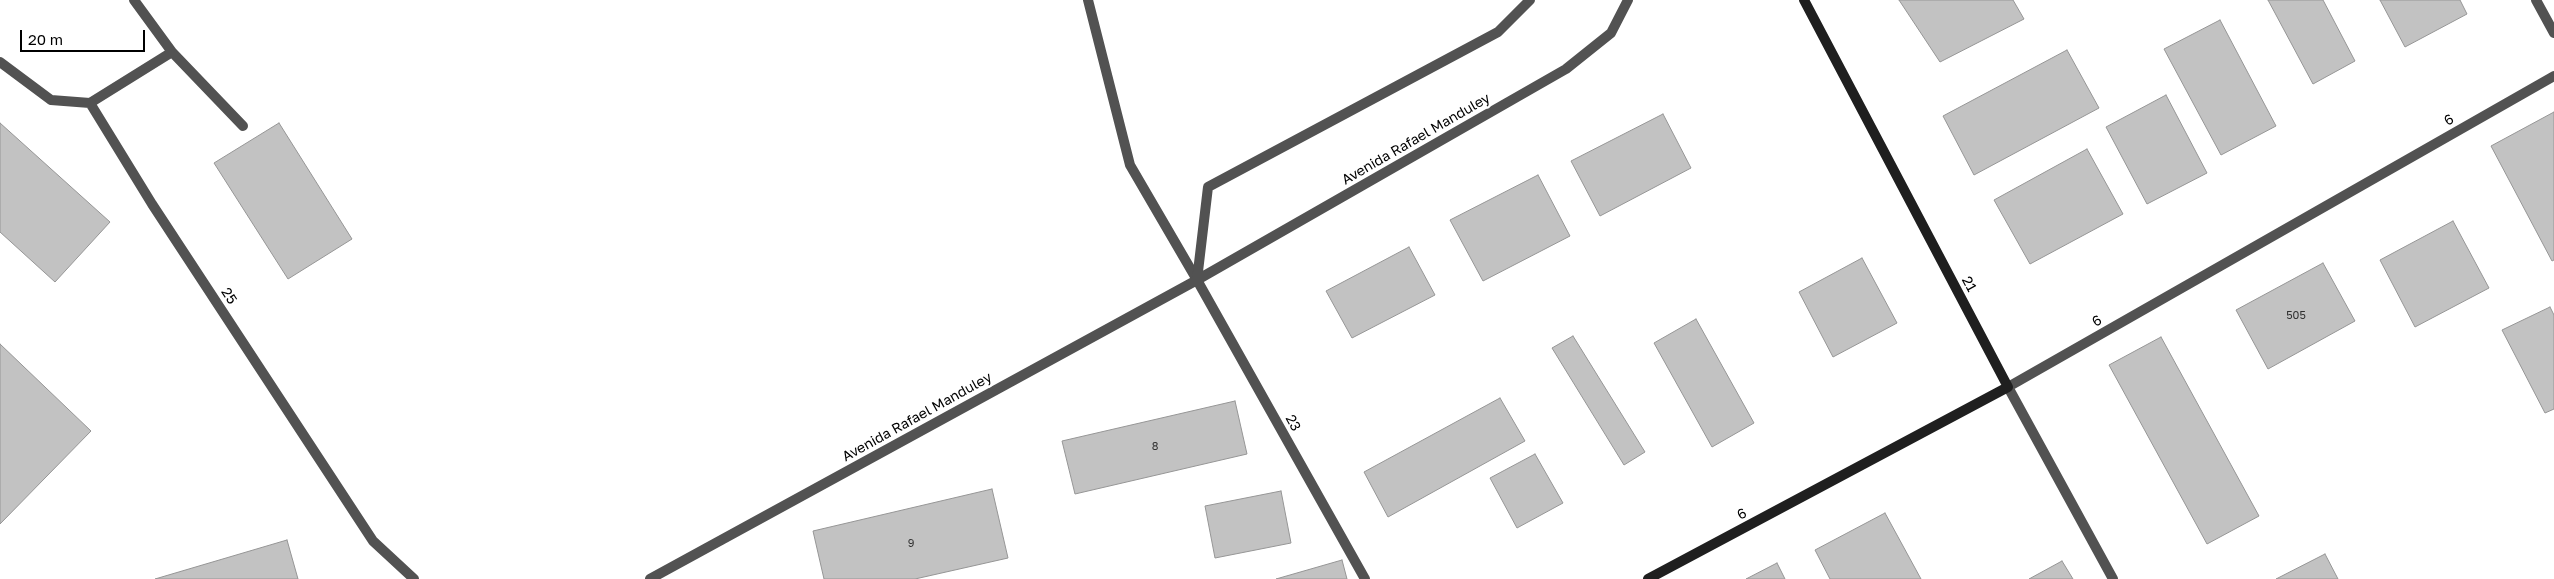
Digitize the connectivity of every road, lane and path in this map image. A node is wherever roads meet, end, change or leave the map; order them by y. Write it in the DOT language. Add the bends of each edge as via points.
graph roads {
  1 [pos="134,0"];
  2 [pos="1088,0"];
  3 [pos="1530,0"];
  4 [pos="1628,0"];
  5 [pos="1804,0"];
  6 [pos="2536,0"];
  7 [pos="2554,33"];
  8 [pos="172,52"];
  9 [pos="0,62"];
  10 [pos="2554,76"];
  11 [pos="90,103"];
  12 [pos="243,126"];
  13 [pos="1197,280"];
  14 [pos="2008,387"];
  15 [pos="414,579"];
  16 [pos="650,579"];
  17 [pos="1365,579"];
  18 [pos="1648,579"];
  19 [pos="2113,579"];
  1 -- 8 [label="street"];
  2 -- 13 [label="street, 23" via="1130,165"];
  3 -- 13 [label="street" via="1498,32 1208,187"];
  4 -- 13 [label="street, Avenida Rafael Manduley" via="1611,33 1566,69"];
  5 -- 14 [label="street, 21"];
  6 -- 7 [label="street"];
  8 -- 11 [label="street"];
  8 -- 12 [label="street"];
  9 -- 11 [label="street" via="51,100"];
  10 -- 14 [label="street, 6"];
  11 -- 15 [label="street, 25" via="152,204 373,541"];
  13 -- 16 [label="street, Avenida Rafael Manduley"];
  13 -- 17 [label="street, 23"];
  14 -- 18 [label="street, 6"];
  14 -- 19 [label="street, 21"];
}
